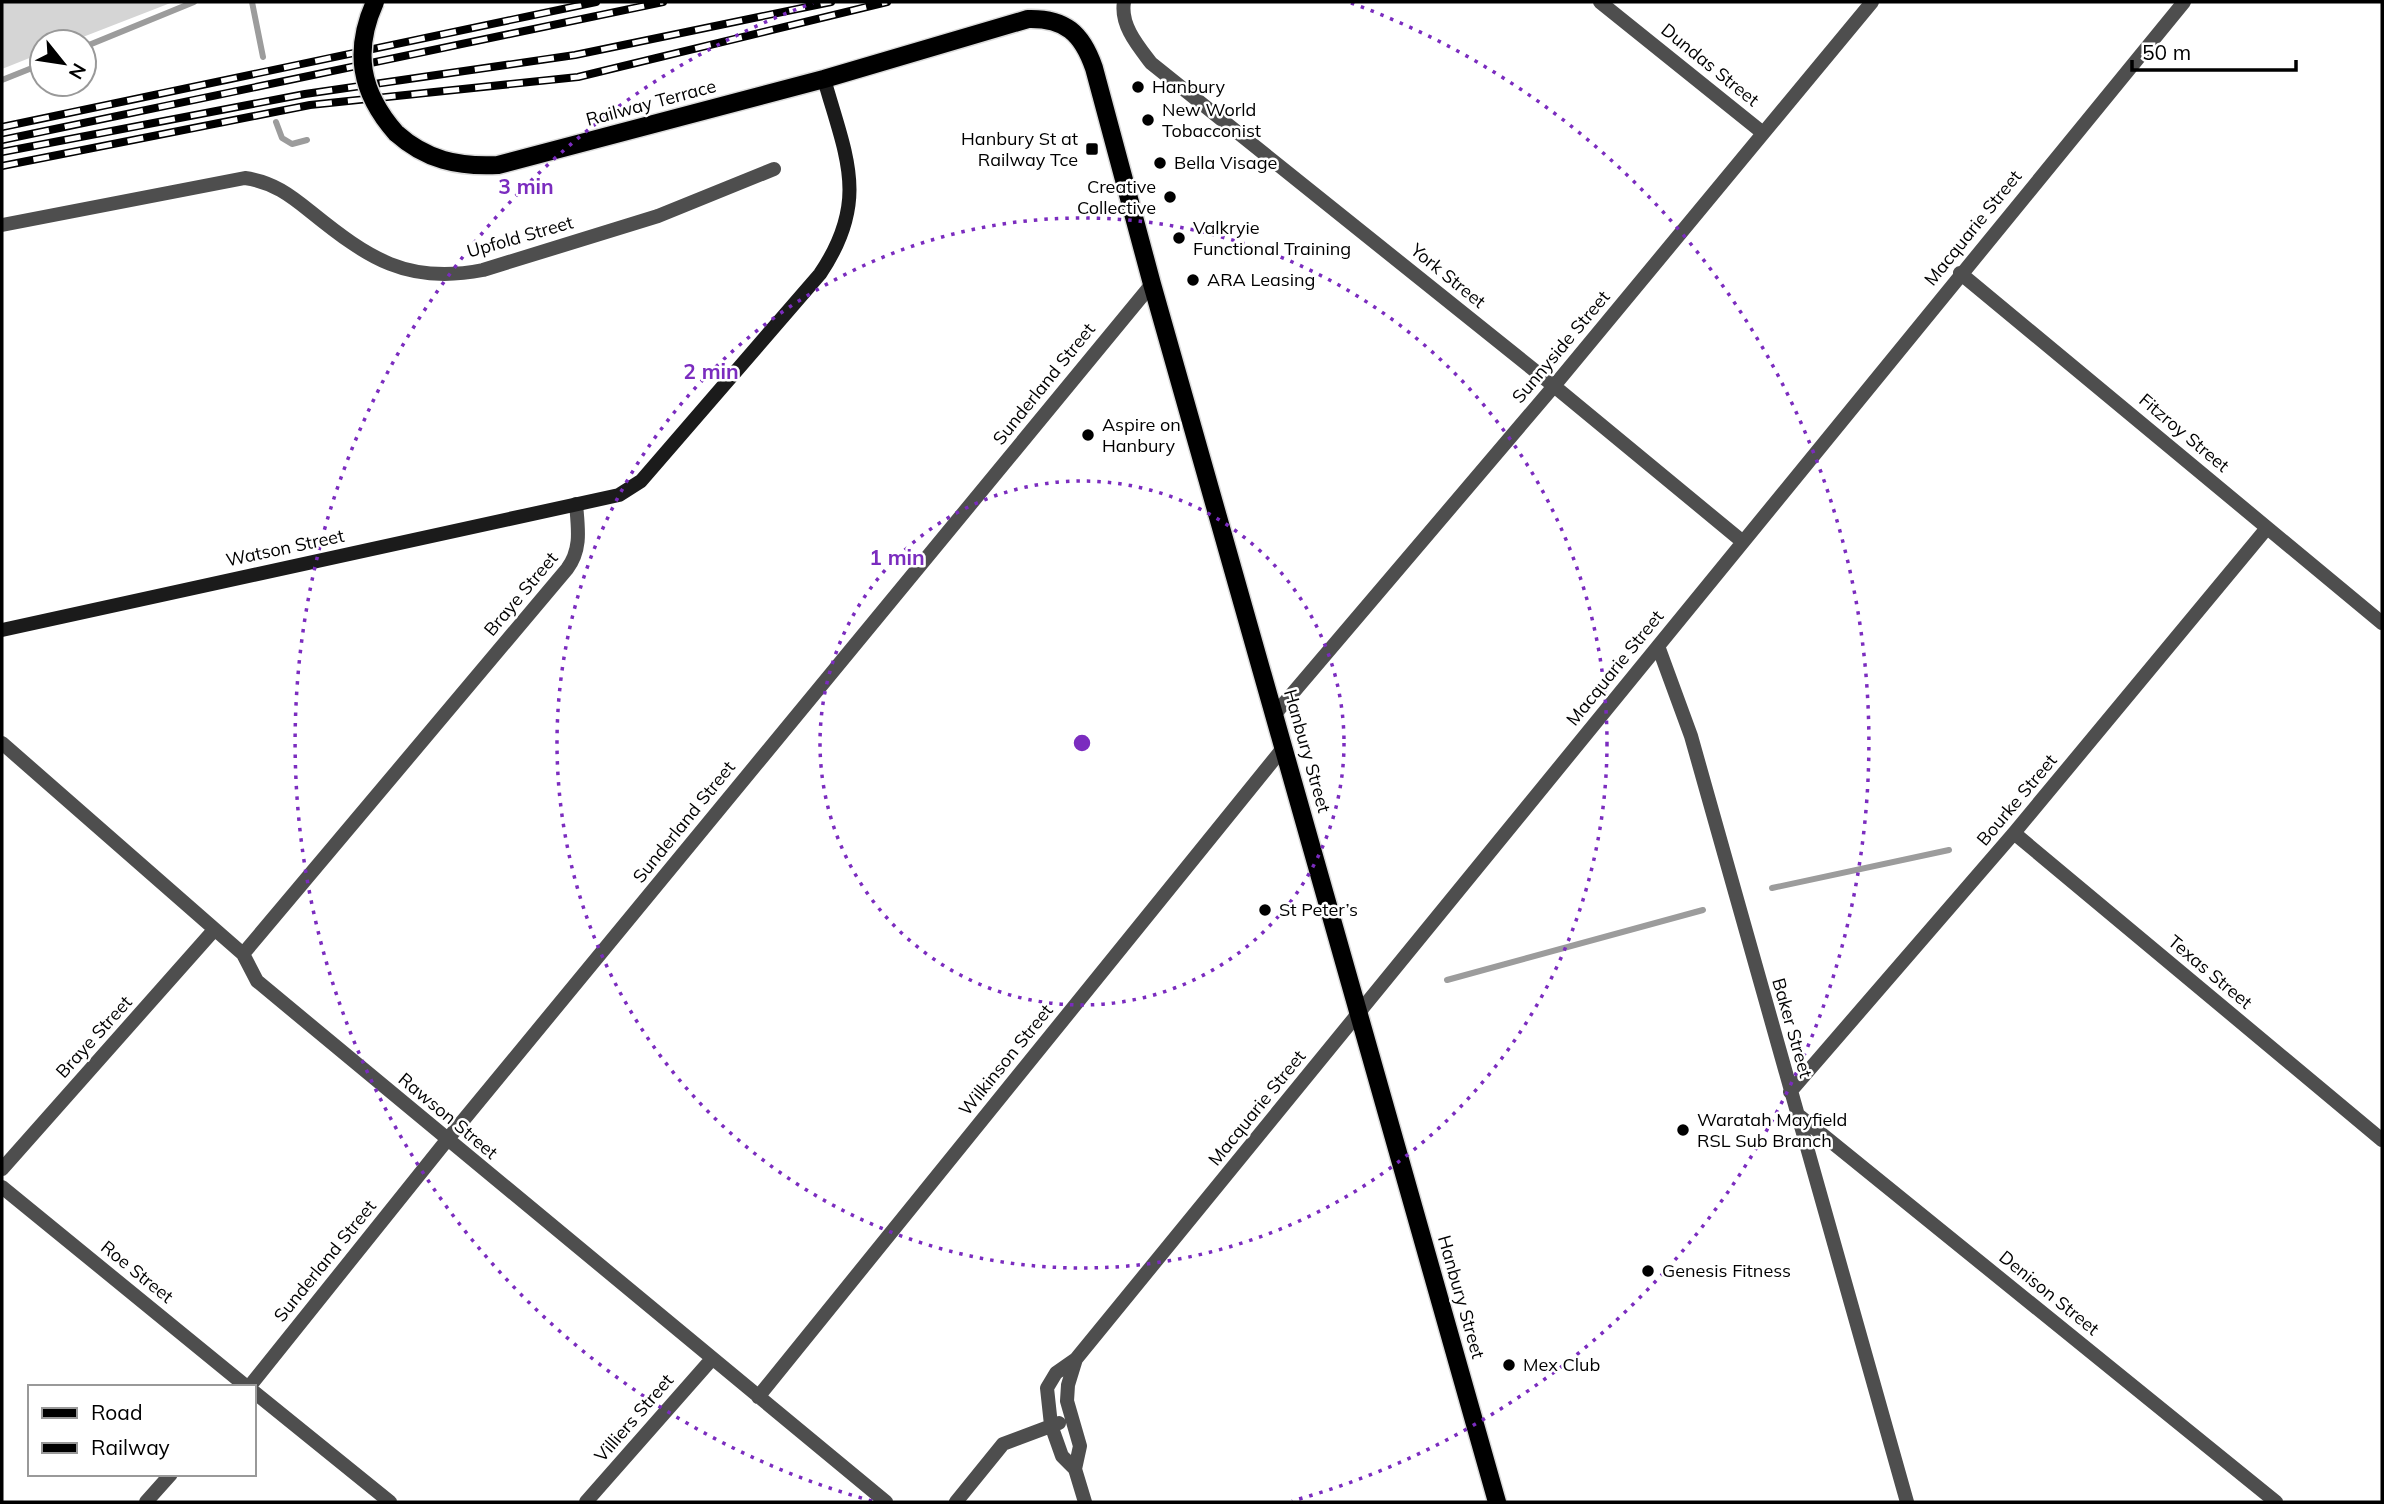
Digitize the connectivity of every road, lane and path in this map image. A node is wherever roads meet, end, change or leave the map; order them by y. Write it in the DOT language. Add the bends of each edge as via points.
graph roads {
  1 [pos="375,2"];
  2 [pos="1124,2"];
  3 [pos="1600,2"];
  4 [pos="1872,2"];
  5 [pos="2184,2"];
  6 [pos="1059,23"];
  7 [pos="824,79"];
  8 [pos="1763,133"];
  9 [pos="774,169"];
  10 [pos="2,225"];
  11 [pos="1960,273"];
  12 [pos="1152,284"];
  13 [pos="1555,386"];
  14 [pos="576,504"];
  15 [pos="2267,528"];
  16 [pos="1743,542"];
  17 [pos="2382,623"];
  18 [pos="2,630"];
  19 [pos="1658,646"];
  20 [pos="1275,714"];
  21 [pos="2,743"];
  22 [pos="1284,747"];
  23 [pos="2014,833"];
  24 [pos="214,930"];
  25 [pos="243,954"];
  26 [pos="1359,1014"];
  27 [pos="1790,1092"];
  28 [pos="1797,1114"];
  29 [pos="447,1140"];
  30 [pos="2382,1140"];
  31 [pos="2,1170"];
  32 [pos="2,1187"];
  33 [pos="1076,1359"];
  34 [pos="711,1360"];
  35 [pos="246,1385"];
  36 [pos="250,1385"];
  37 [pos="256,1394"];
  38 [pos="758,1397"];
  39 [pos="1071,1420"];
  40 [pos="1051,1425"];
  41 [pos="1075,1469"];
  42 [pos="169,1476"];
  43 [pos="146,1502"];
  44 [pos="390,1502"];
  45 [pos="586,1502"];
  46 [pos="886,1502"];
  47 [pos="956,1502"];
  48 [pos="1085,1502"];
  49 [pos="1497,1502"];
  50 [pos="1907,1502"];
  51 [pos="2276,1502"];
  1 -- 7 [label="main road, Railway Terrace, bridge" via="363,37 364,75 376,106 396,133 420,152 465,165 498,165"];
  2 -- 13 [label="street, York Street" via="1132,38 1152,63"];
  3 -- 8 [label="street, Dundas Street"];
  4 -- 8 [label="street, Sunnyside Street"];
  5 -- 11 [label="street, Macquarie Street"];
  6 -- 7 [label="main road, Railway Terrace" via="1040,19 1017,22"];
  6 -- 12 [label="main road, Hanbury Street" via="1082,41 1090,57"];
  7 -- 14 [label="street" via="851,192 848,218 834,252 641,481 619,495"];
  8 -- 13 [label="street, Sunnyside Street"];
  9 -- 10 [label="street, Upfold Street" via="658,216 457,274 416,272 376,259 285,191 245,178"];
  11 -- 15 [label="street, Fitzroy Street"];
  11 -- 16 [label="street, Macquarie Street"];
  12 -- 20 [label="main road, Hanbury Street"];
  12 -- 29 [label="street, Sunderland Street"];
  13 -- 16 [label="street, York Street"];
  13 -- 20 [label="street, Sunnyside Street"];
  14 -- 18 [label="street, Watson Street"];
  14 -- 25 [label="street, Braye Street" via="579,539 574,560"];
  15 -- 17 [label="street, Fitzroy Street"];
  15 -- 23 [label="street, Bourke Street"];
  16 -- 19 [label="street, Macquarie Street"];
  19 -- 26 [label="street, Macquarie Street"];
  19 -- 27 [label="street, Baker Street" via="1691,736"];
  20 -- 22 [label="main road, Hanbury Street"];
  21 -- 24 [label="street, Rawson Street"];
  22 -- 26 [label="main road, Hanbury Street"];
  22 -- 38 [label="street, Wilkinson Street"];
  23 -- 27 [label="street, Bourke Street"];
  23 -- 30 [label="street, Texas Street"];
  24 -- 25 [label="street, Rawson Street"];
  24 -- 31 [label="street, Braye Street"];
  25 -- 29 [label="street, Rawson Street" via="257,981"];
  26 -- 33 [label="street, Macquarie Street"];
  26 -- 49 [label="main road, Hanbury Street"];
  27 -- 28 [label="street, Baker Street"];
  28 -- 50 [label="street, Baker Street"];
  28 -- 51 [label="street, Denison Street"];
  29 -- 34 [label="street, Rawson Street"];
  29 -- 36 [label="street, Sunderland Street"];
  32 -- 35 [label="street, Roe Street"];
  33 -- 39 [label="street, Macquarie Street" via="1068,1385"];
  33 -- 40 [label="street, Macquarie Street" via="1056,1373 1047,1388"];
  34 -- 38 [label="street, Rawson Street"];
  34 -- 45 [label="street, Villiers Street"];
  37 -- 44 [label="street"];
  38 -- 46 [label="street, Rawson Street"];
  39 -- 40 [label="street"];
  39 -- 41 [label="street, Macquarie Street" via="1080,1447"];
  40 -- 41 [label="street" via="1062,1456"];
  40 -- 47 [label="street" via="1003,1444"];
  41 -- 48 [label="street"];
  42 -- 43 [label="street"];
}
